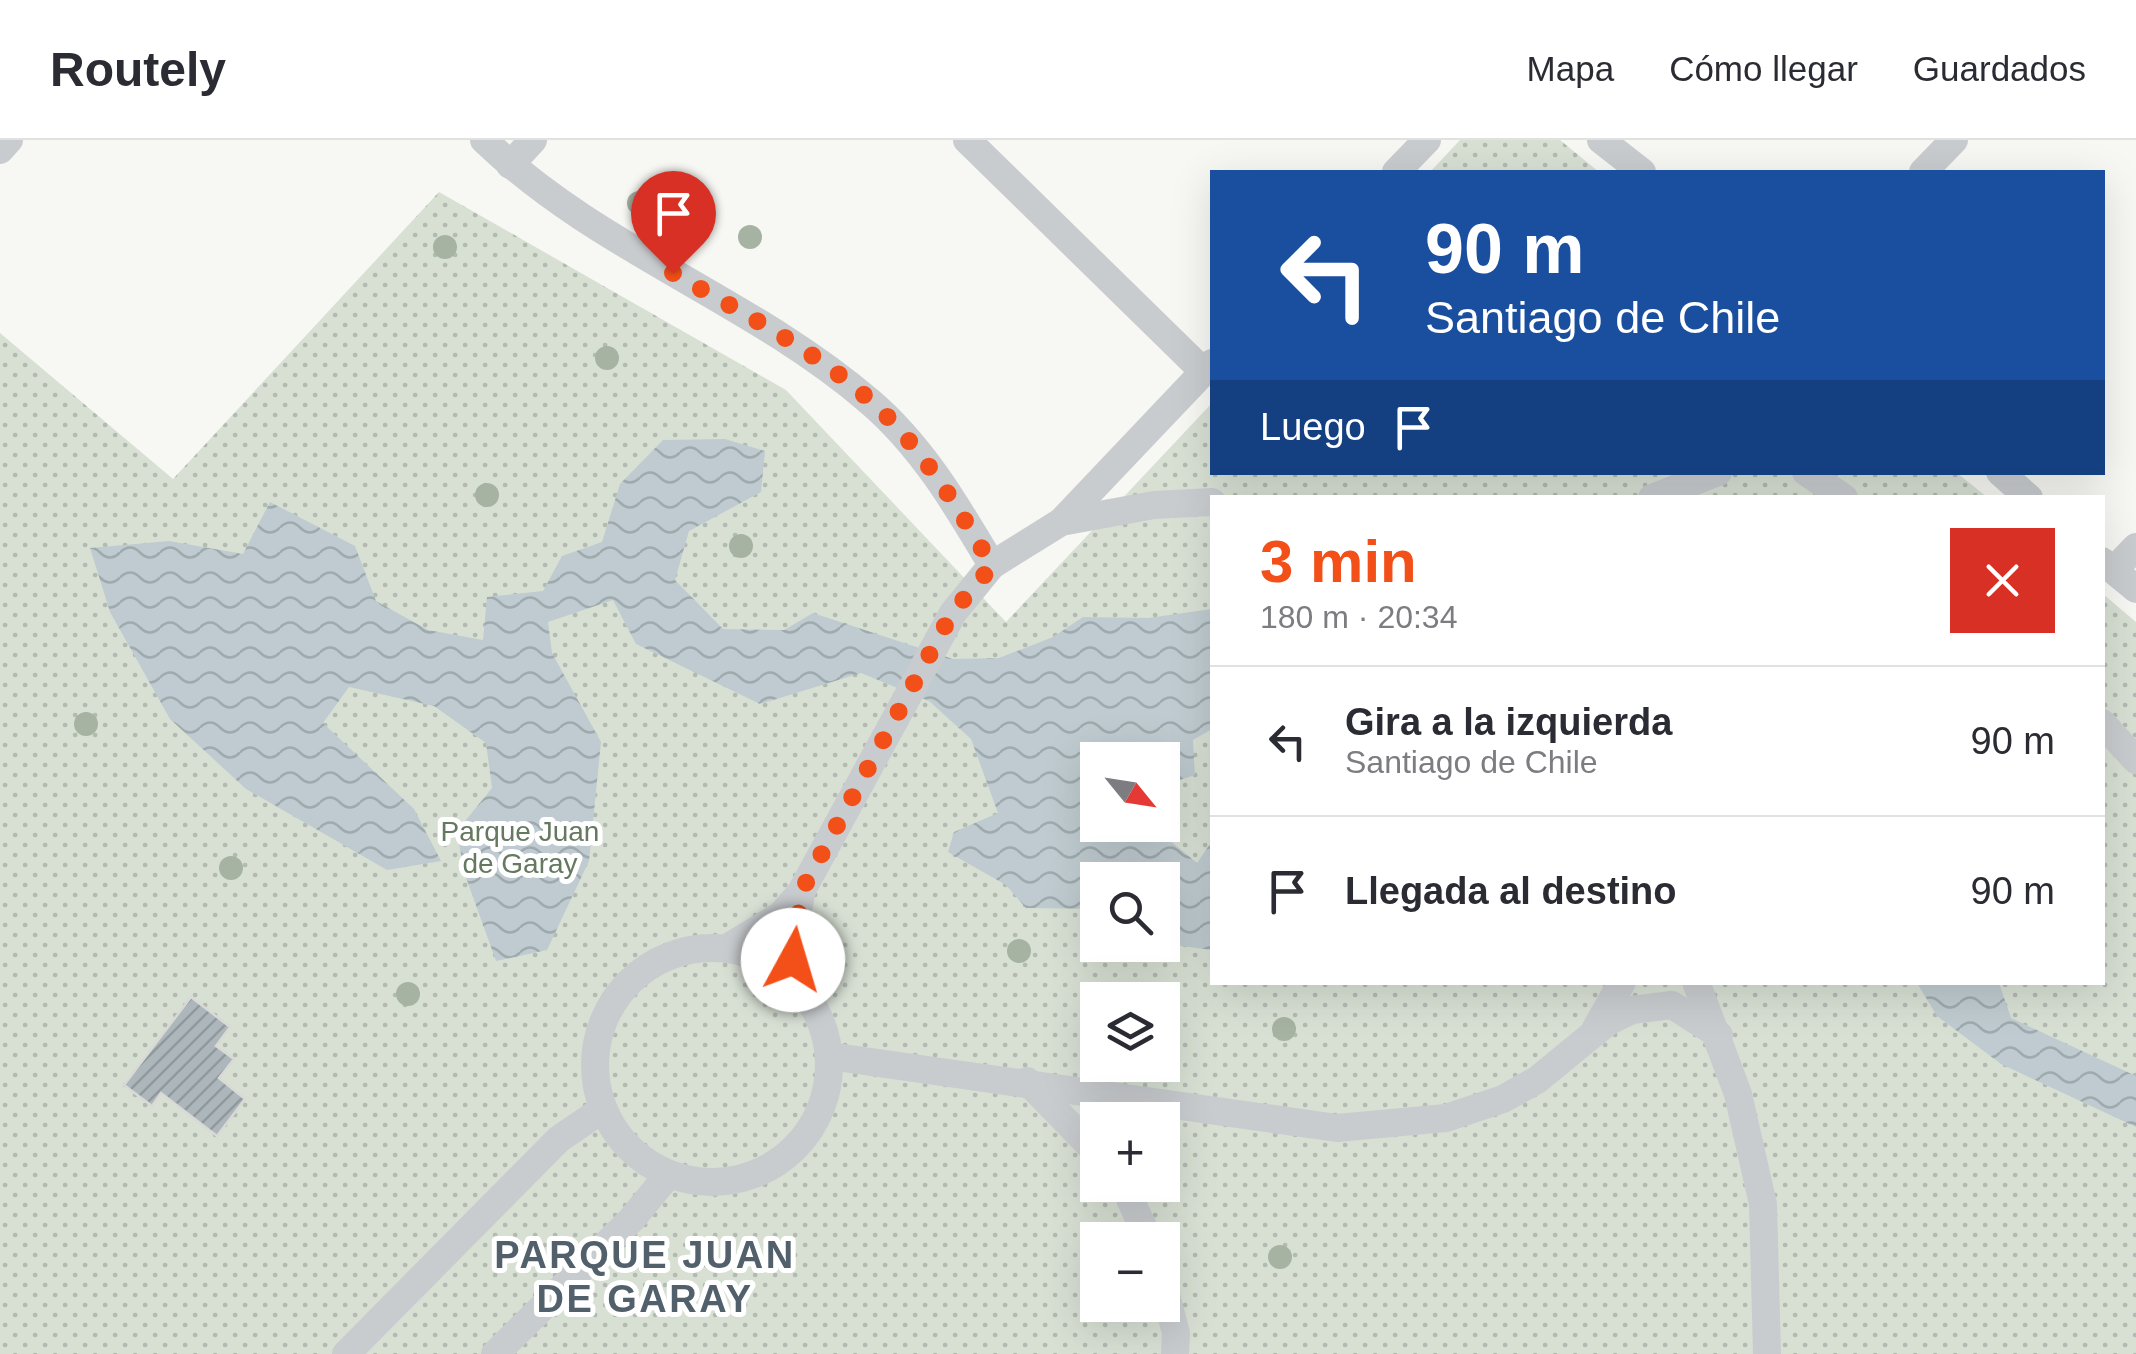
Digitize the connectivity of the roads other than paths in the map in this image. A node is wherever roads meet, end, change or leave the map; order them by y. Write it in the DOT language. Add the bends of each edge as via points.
graph roads {
  1 [pos="9,140"];
  2 [pos="484,140"];
  3 [pos="533,140"];
  4 [pos="967,140"];
  5 [pos="1427,140"];
  6 [pos="1601,140"];
  7 [pos="1954,140"];
  8 [pos="0,150"];
  9 [pos="510,165"];
  10 [pos="1398,170"];
  11 [pos="1639,170"];
  12 [pos="1925,170"];
  13 [pos="1208,368"];
  14 [pos="1710,475"];
  15 [pos="1810,475"];
  16 [pos="2003,475"];
  17 [pos="1660,495"];
  18 [pos="1840,495"];
  19 [pos="2027,495"];
  20 [pos="1210,502"];
  21 [pos="1062,522"];
  22 [pos="2136,547"];
  23 [pos="2108,565"];
  24 [pos="992,566"];
  25 [pos="2136,589"];
  26 [pos="2105,726"];
  27 [pos="2136,760"];
  28 [pos="801,892"];
  29 [pos="726,948"];
  30 [pos="1620,985"];
  31 [pos="1697,985"];
  32 [pos="798,986"];
  33 [pos="1719,1035"];
  34 [pos="1590,1040"];
  35 [pos="829,1056"];
  36 [pos="1027,1081"];
  37 [pos="1196,1106"];
  38 [pos="603,1109"];
  39 [pos="1180,1112"];
  40 [pos="1080,1135"];
  41 [pos="669,1174"];
  42 [pos="1173,1322"];
  43 [pos="346,1354"];
  44 [pos="495,1354"];
  45 [pos="1175,1354"];
  46 [pos="1768,1354"];
  1 -- 8 [label="street"];
  2 -- 9 [label="street"];
  3 -- 9 [label="street"];
  4 -- 13 [label="street"];
  5 -- 10 [label="street"];
  6 -- 11 [label="street"];
  7 -- 12 [label="street"];
  9 -- 24 [label="street" via="572,213 756,321 869,401 948,490"];
  13 -- 21 [label="street"];
  14 -- 17 [label="street"];
  15 -- 18 [label="street"];
  16 -- 19 [label="street"];
  20 -- 21 [label="street"];
  21 -- 24 [label="street"];
  22 -- 23 [label="street"];
  23 -- 25 [label="street"];
  24 -- 28 [label="street" via="952,613"];
  26 -- 27 [label="street"];
  28 -- 29 [label="street" via="781,915"];
  28 -- 32 [label="street" via="793,949"];
  29 -- 32 [label="street" via="760,958"];
  29 -- 38 [label="street" via="692,949 659,960 620,994 597,1041"];
  30 -- 34 [label="street"];
  31 -- 33 [label="street"];
  32 -- 35 [label="street" via="822,1025"];
  33 -- 34 [label="street" via="1672,1005 1632,1010"];
  33 -- 46 [label="street" via="1762,1204"];
  34 -- 37 [label="street" via="1503,1099 1446,1118 1337,1128"];
  35 -- 36 [label="street"];
  35 -- 41 [label="street" via="814,1121 767,1168 736,1180 702,1182"];
  36 -- 37 [label="street"];
  36 -- 40 [label="street"];
  37 -- 39 [label="street"];
  38 -- 41 [label="street" via="630,1148"];
  38 -- 43 [label="street" via="559,1139"];
  41 -- 44 [label="street"];
  42 -- 45 [label="street"];
}
